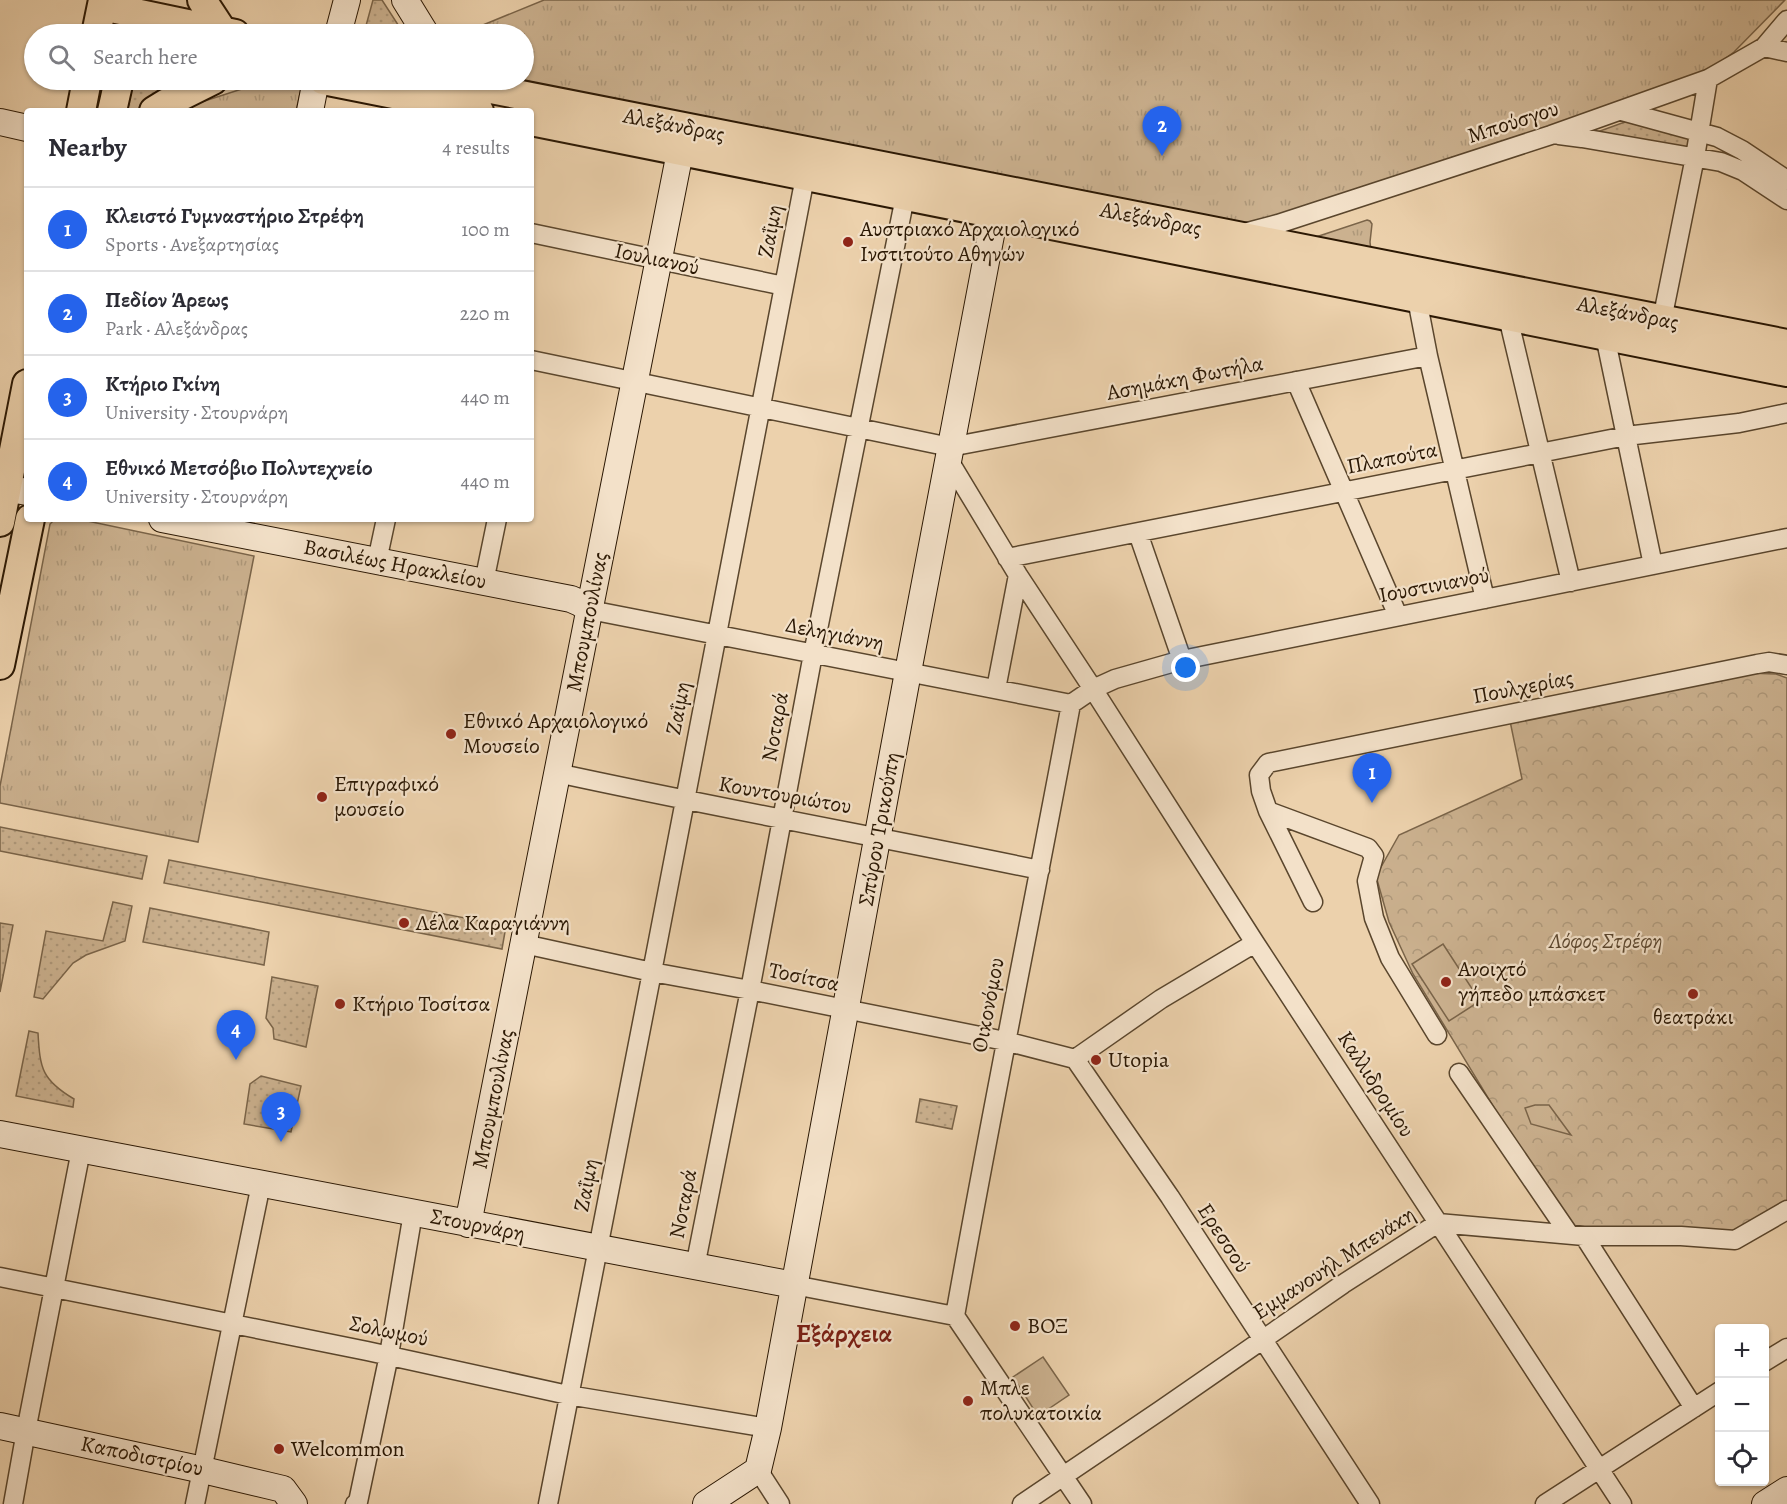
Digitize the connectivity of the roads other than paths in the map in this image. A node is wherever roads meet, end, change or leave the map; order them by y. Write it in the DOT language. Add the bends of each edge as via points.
graph roads {
  1 [pos="202,0"];
  2 [pos="347,0"];
  3 [pos="405,0"];
  4 [pos="102,3"];
  5 [pos="132,16"];
  6 [pos="1787,20"];
  7 [pos="98,24"];
  8 [pos="178,24"];
  9 [pos="222,24"];
  10 [pos="341,24"];
  11 [pos="420,24"];
  12 [pos="1764,47"];
  13 [pos="1787,52"];
  14 [pos="1708,80"];
  15 [pos="85,90"];
  16 [pos="117,90"];
  17 [pos="193,90"];
  18 [pos="314,90"];
  19 [pos="372,90"];
  20 [pos="490,90"];
  21 [pos="82,108"];
  22 [pos="113,108"];
  23 [pos="159,108"];
  24 [pos="311,108"];
  25 [pos="461,108"];
  26 [pos="1622,111"];
  27 [pos="534,122"];
  28 [pos="0,123"];
  29 [pos="24,127"];
  30 [pos="1700,131"];
  31 [pos="1551,135"];
  32 [pos="683,139"];
  33 [pos="1695,157"];
  34 [pos="805,177"];
  35 [pos="1787,180"];
  36 [pos="905,197"];
  37 [pos="1787,200"];
  38 [pos="997,202"];
  39 [pos="534,234"];
  40 [pos="1236,236"];
  41 [pos="659,260"];
  42 [pos="1477,283"];
  43 [pos="784,286"];
  44 [pos="1417,299"];
  45 [pos="1508,316"];
  46 [pos="1662,320"];
  47 [pos="1605,336"];
  48 [pos="1787,344"];
  49 [pos="1428,356"];
  50 [pos="534,361"];
  51 [pos="1787,372"];
  52 [pos="635,381"];
  53 [pos="1296,381"];
  54 [pos="24,404"];
  55 [pos="760,407"];
  56 [pos="1787,413"];
  57 [pos="860,428"];
  58 [pos="1626,436"];
  59 [pos="949,453"];
  60 [pos="1541,453"];
  61 [pos="1454,470"];
  62 [pos="11,489"];
  63 [pos="1344,492"];
  64 [pos="0,522"];
  65 [pos="29,522"];
  66 [pos="196,522"];
  67 [pos="385,522"];
  68 [pos="496,522"];
  69 [pos="229,525"];
  70 [pos="1138,533"];
  71 [pos="1787,538"];
  72 [pos="1007,558"];
  73 [pos="377,561"];
  74 [pos="1653,565"];
  75 [pos="1018,575"];
  76 [pos="484,582"];
  77 [pos="1571,582"];
  78 [pos="8,591"];
  79 [pos="1485,599"];
  80 [pos="590,610"];
  81 [pos="1398,616"];
  82 [pos="717,635"];
  83 [pos="813,654"];
  84 [pos="1182,660"];
  85 [pos="0,665"];
  86 [pos="1787,665"];
  87 [pos="908,672"];
  88 [pos="996,689"];
  89 [pos="1093,689"];
  90 [pos="1071,704"];
  91 [pos="557,774"];
  92 [pos="685,801"];
  93 [pos="1269,811"];
  94 [pos="782,819"];
  95 [pos="877,836"];
  96 [pos="1040,870"];
  97 [pos="1313,902"];
  98 [pos="1255,943"];
  99 [pos="524,944"];
  100 [pos="652,972"];
  101 [pos="750,990"];
  102 [pos="845,1010"];
  103 [pos="1437,1035"];
  104 [pos="1005,1041"];
  105 [pos="1074,1059"];
  106 [pos="1459,1073"];
  107 [pos="0,1134"];
  108 [pos="81,1150"];
  109 [pos="261,1184"];
  110 [pos="1787,1210"];
  111 [pos="413,1213"];
  112 [pos="1438,1223"];
  113 [pos="468,1224"];
  114 [pos="1577,1235"];
  115 [pos="598,1248"];
  116 [pos="695,1267"];
  117 [pos="0,1277"];
  118 [pos="794,1286"];
  119 [pos="54,1288"];
  120 [pos="956,1316"];
  121 [pos="232,1323"];
  122 [pos="1262,1339"];
  123 [pos="1787,1348"];
  124 [pos="389,1355"];
  125 [pos="1769,1359"];
  126 [pos="1715,1394"];
  127 [pos="568,1395"];
  128 [pos="1694,1408"];
  129 [pos="0,1426"];
  130 [pos="768,1428"];
  131 [pos="26,1431"];
  132 [pos="1599,1469"];
  133 [pos="202,1470"];
  134 [pos="758,1470"];
  135 [pos="1064,1475"];
  136 [pos="1787,1490"];
  137 [pos="288,1497"];
  138 [pos="356,1503"];
  139 [pos="13,1504"];
  140 [pos="195,1504"];
  141 [pos="548,1504"];
  142 [pos="706,1504"];
  143 [pos="780,1504"];
  144 [pos="1022,1504"];
  145 [pos="1082,1504"];
  146 [pos="1370,1504"];
  147 [pos="1545,1504"];
  148 [pos="1622,1504"];
  149 [pos="1765,1504"];
  1 -- 9 [label="main road"];
  2 -- 10 [label="street"];
  3 -- 11 [label="street"];
  4 -- 5 [label="main road"];
  4 -- 7 [label="main road"];
  5 -- 8 [label="main road"];
  6 -- 12 [label="street, Μπούσγου"];
  12 -- 13 [label="street"];
  12 -- 14 [label="street, Μπούσγου"];
  14 -- 26 [label="street, Μπούσγου"];
  14 -- 30 [label="street"];
  15 -- 21 [label="main road"];
  16 -- 22 [label="main road"];
  17 -- 23 [label="main road"];
  18 -- 24 [label="street"];
  19 -- 25 [label="main road"];
  20 -- 32 [label="main road, Αλεξάνδρας"];
  26 -- 30 [label="street"];
  26 -- 31 [label="street, Μπούσγου"];
  27 -- 32 [label="main road, Αλεξάνδρας"];
  28 -- 29 [label="street"];
  30 -- 33 [label="street"];
  30 -- 35 [label="street" via="1728,142"];
  31 -- 33 [label="street"];
  31 -- 40 [label="street, Μπούσγου"];
  32 -- 34 [label="main road, Αλεξάνδρας"];
  32 -- 38 [label="main road, Αλεξάνδρας"];
  32 -- 41 [label="street, Μπουμπουλίνας"];
  33 -- 37 [label="street" via="1733,166"];
  33 -- 46 [label="street"];
  34 -- 36 [label="main road, Αλεξάνδρας"];
  34 -- 43 [label="street, Ζαΐμη"];
  36 -- 38 [label="main road, Αλεξάνδρας"];
  36 -- 57 [label="street, Νοταρά"];
  38 -- 40 [label="main road, Αλεξάνδρας"];
  38 -- 44 [label="main road, Αλεξάνδρας"];
  38 -- 59 [label="street, Σπύρου Τρικούπη"];
  39 -- 41 [label="street, Ιουλιανού"];
  40 -- 42 [label="main road, Αλεξάνδρας"];
  41 -- 43 [label="street, Ιουλιανού"];
  41 -- 52 [label="street, Μπουμπουλίνας"];
  42 -- 44 [label="street" via="1431,284"];
  42 -- 46 [label="main road, Αλεξάνδρας"];
  43 -- 55 [label="street, Ζαΐμη"];
  44 -- 45 [label="main road, Αλεξάνδρας"];
  44 -- 49 [label="street"];
  45 -- 47 [label="main road, Αλεξάνδρας"];
  45 -- 60 [label="street"];
  46 -- 48 [label="main road, Αλεξάνδρας"];
  47 -- 51 [label="main road, Αλεξάνδρας"];
  47 -- 58 [label="street"];
  49 -- 53 [label="street, Ασημάκη Φωτήλα"];
  49 -- 61 [label="street"];
  50 -- 52 [label="street"];
  52 -- 55 [label="street"];
  52 -- 80 [label="street, Μπουμπουλίνας"];
  53 -- 59 [label="street, Ασημάκη Φωτήλα"];
  53 -- 63 [label="street"];
  54 -- 62 [label="main road"];
  55 -- 57 [label="street"];
  55 -- 82 [label="street, Ζαΐμη"];
  56 -- 58 [label="street, Πλαπούτα" via="1739,423"];
  57 -- 59 [label="street"];
  57 -- 83 [label="street, Νοταρά"];
  58 -- 60 [label="street, Πλαπούτα"];
  58 -- 74 [label="street"];
  59 -- 72 [label="street, Καλλιδρομίου"];
  59 -- 87 [label="street, Σπύρου Τρικούπη"];
  60 -- 61 [label="street, Πλαπούτα"];
  60 -- 77 [label="street"];
  61 -- 63 [label="street, Πλαπούτα"];
  61 -- 79 [label="street"];
  62 -- 64 [label="main road"];
  63 -- 70 [label="street, Πλαπούτα"];
  63 -- 81 [label="street"];
  65 -- 78 [label="main road"];
  66 -- 69 [label="street, Βασιλέως Ηρακλείου"];
  67 -- 73 [label="street"];
  68 -- 76 [label="street"];
  69 -- 73 [label="street, Βασιλέως Ηρακλείου"];
  70 -- 72 [label="street, Πλαπούτα"];
  70 -- 84 [label="street"];
  71 -- 74 [label="street, Ιουστινιανού"];
  72 -- 75 [label="street, Καλλιδρομίου"];
  73 -- 76 [label="street, Βασιλέως Ηρακλείου"];
  74 -- 77 [label="street, Ιουστινιανού"];
  75 -- 88 [label="street"];
  75 -- 89 [label="street, Καλλιδρομίου"];
  76 -- 80 [label="street, Βασιλέως Ηρακλείου" via="571,599"];
  77 -- 79 [label="street, Ιουστινιανού"];
  78 -- 85 [label="main road"];
  79 -- 81 [label="street, Ιουστινιανού"];
  80 -- 82 [label="street, Δεληγιάννη"];
  80 -- 91 [label="street, Μπουμπουλίνας"];
  81 -- 84 [label="street, Ιουστινιανού"];
  82 -- 83 [label="street, Δεληγιάννη"];
  82 -- 92 [label="street, Ζαΐμη"];
  83 -- 87 [label="street, Δεληγιάννη"];
  83 -- 94 [label="street, Νοταρά"];
  84 -- 89 [label="street, Ιουστινιανού"];
  86 -- 93 [label="street, Πουλχερίας" via="1757,664 1268,763 1259,775"];
  87 -- 88 [label="street, Δεληγιάννη"];
  87 -- 95 [label="street, Σπύρου Τρικούπη"];
  88 -- 90 [label="street, Δεληγιάννη"];
  89 -- 90 [label="street"];
  89 -- 98 [label="street, Καλλιδρομίου"];
  90 -- 96 [label="street, Οικονόμου"];
  91 -- 92 [label="street, Κουντουριώτου"];
  91 -- 99 [label="street, Μπουμπουλίνας"];
  92 -- 94 [label="street, Κουντουριώτου"];
  92 -- 100 [label="street, Ζαΐμη"];
  93 -- 97 [label="street"];
  93 -- 103 [label="street" via="1368,848 1374,856 1367,881 1374,918 1390,958"];
  94 -- 95 [label="street, Κουντουριώτου"];
  94 -- 101 [label="street, Νοταρά"];
  95 -- 96 [label="street, Κουντουριώτου"];
  95 -- 102 [label="street, Σπύρου Τρικούπη"];
  96 -- 104 [label="street, Οικονόμου"];
  98 -- 105 [label="street" via="1161,999"];
  98 -- 112 [label="street, Καλλιδρομίου"];
  99 -- 100 [label="street, Τοσίτσα"];
  99 -- 113 [label="street, Μπουμπουλίνας"];
  100 -- 101 [label="street, Τοσίτσα"];
  100 -- 115 [label="street, Ζαΐμη"];
  101 -- 102 [label="street, Τοσίτσα"];
  101 -- 116 [label="street, Νοταρά"];
  102 -- 104 [label="street, Τοσίτσα"];
  102 -- 118 [label="street, Σπύρου Τρικούπη"];
  104 -- 105 [label="street, Τοσίτσα"];
  104 -- 120 [label="street, Οικονόμου"];
  105 -- 122 [label="street, Ερεσσού"];
  106 -- 114 [label="street"];
  107 -- 108 [label="street, Στουρνάρη"];
  108 -- 109 [label="street, Στουρνάρη"];
  108 -- 119 [label="street"];
  109 -- 111 [label="street, Στουρνάρη"];
  109 -- 121 [label="street"];
  110 -- 114 [label="street, Εμμανουήλ Μπενάκη" via="1735,1240"];
  111 -- 113 [label="street, Στουρνάρη"];
  111 -- 124 [label="street"];
  112 -- 114 [label="street, Εμμανουήλ Μπενάκη"];
  112 -- 122 [label="street, Εμμανουήλ Μπενάκη"];
  112 -- 132 [label="street, Καλλιδρομίου"];
  113 -- 115 [label="street, Στουρνάρη"];
  114 -- 128 [label="street"];
  115 -- 116 [label="street, Στουρνάρη"];
  115 -- 127 [label="street, Ζαΐμη"];
  116 -- 118 [label="street, Στουρνάρη"];
  117 -- 119 [label="street, Σολωμού"];
  118 -- 120 [label="street, Στουρνάρη"];
  118 -- 130 [label="street, Σπύρου Τρικούπη"];
  119 -- 121 [label="street, Σολωμού"];
  119 -- 131 [label="street"];
  120 -- 135 [label="street"];
  121 -- 124 [label="street, Σολωμού"];
  121 -- 133 [label="street"];
  122 -- 135 [label="street, Εμμανουήλ Μπενάκη"];
  122 -- 146 [label="street, Ερεσσού"];
  123 -- 125 [label="street"];
  124 -- 127 [label="street, Σολωμού"];
  124 -- 138 [label="street"];
  126 -- 128 [label="street"];
  127 -- 130 [label="street, Σολωμού"];
  127 -- 141 [label="street, Ζαΐμη"];
  128 -- 132 [label="street"];
  129 -- 131 [label="street, Καποδιστρίου"];
  130 -- 134 [label="street, Σπύρου Τρικούπη"];
  131 -- 133 [label="street, Καποδιστρίου"];
  131 -- 139 [label="street"];
  132 -- 147 [label="street"];
  132 -- 148 [label="street, Καλλιδρομίου"];
  133 -- 137 [label="street, Καποδιστρίου"];
  133 -- 140 [label="street"];
  134 -- 142 [label="street"];
  134 -- 143 [label="street"];
  135 -- 144 [label="street, Εμμανουήλ Μπενάκη"];
  135 -- 145 [label="street"];
  136 -- 149 [label="street"];
}
